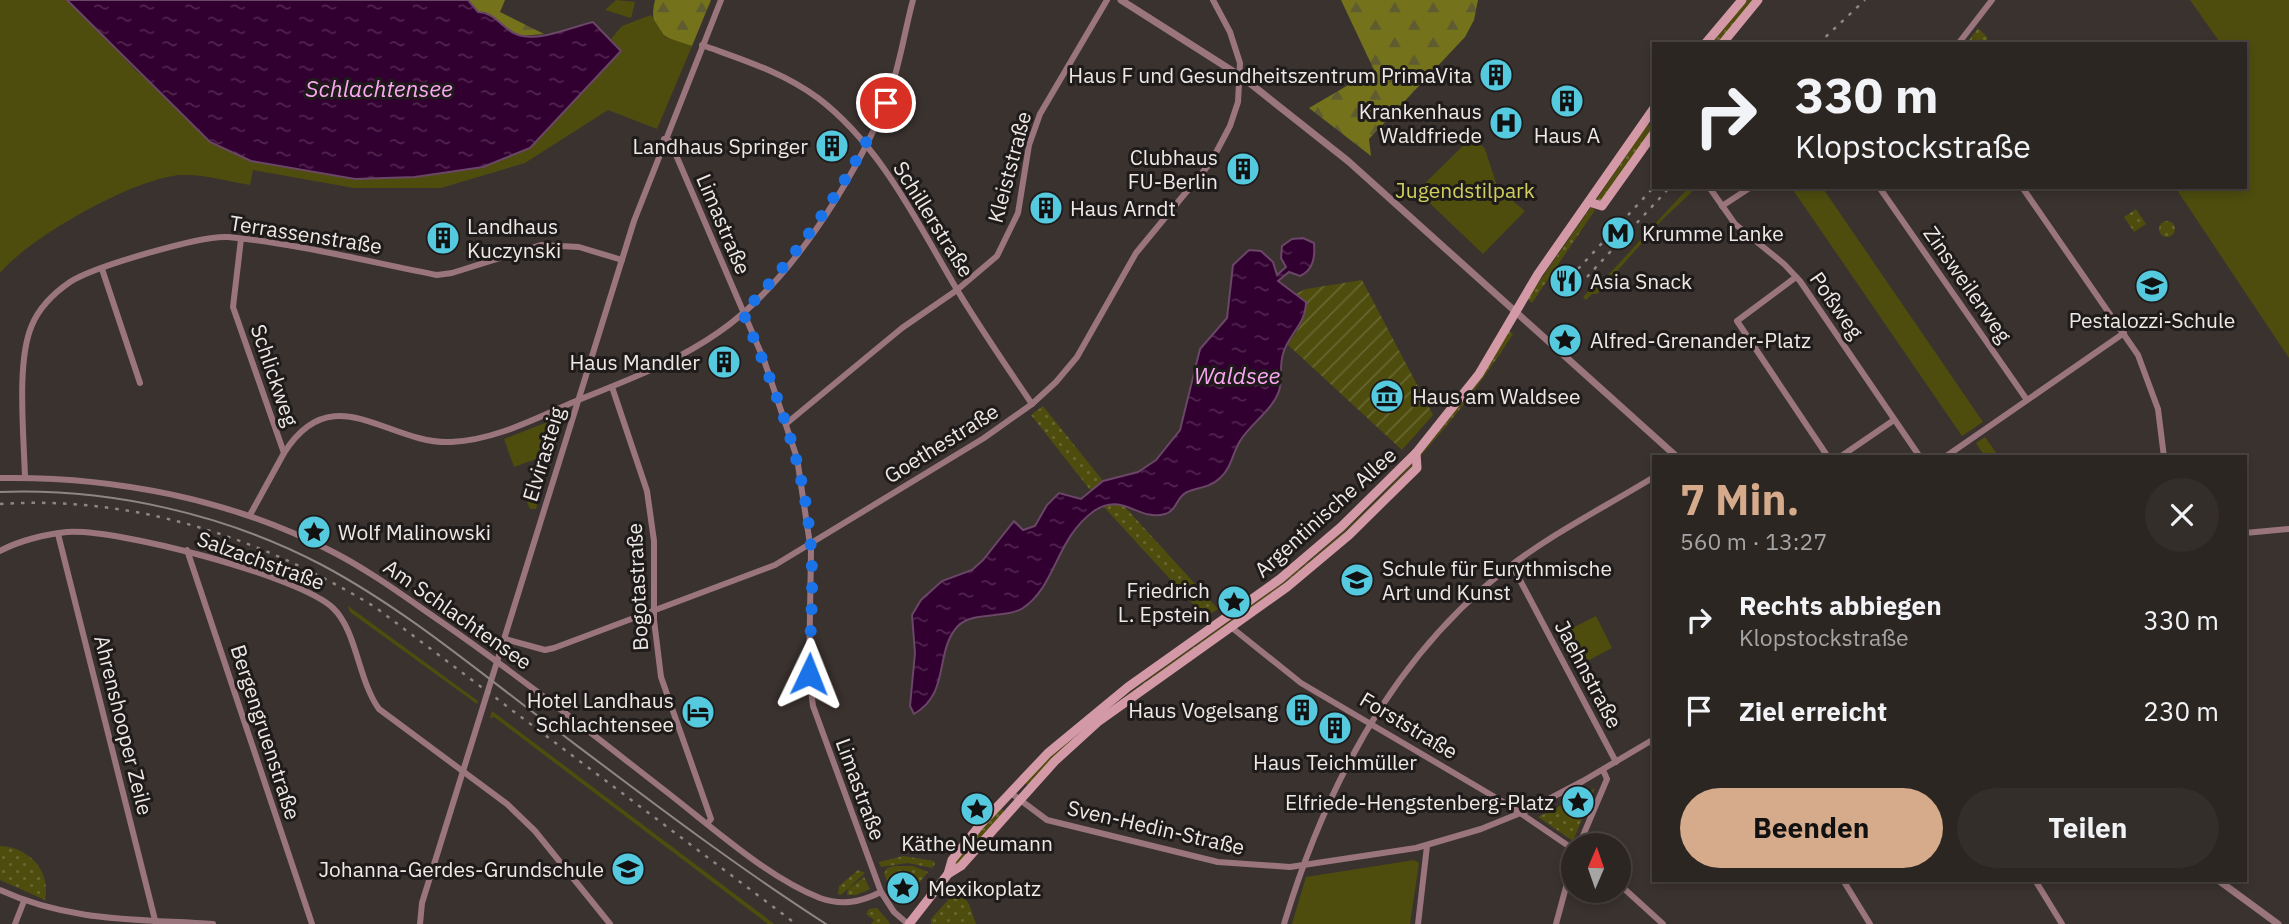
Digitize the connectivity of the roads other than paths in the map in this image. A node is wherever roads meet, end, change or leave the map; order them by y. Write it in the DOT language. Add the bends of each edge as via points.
graph roads {
  1 [pos="721,0"];
  2 [pos="913,0"];
  3 [pos="1107,0"];
  4 [pos="1121,0"];
  5 [pos="1213,0"];
  6 [pos="1742,0"];
  7 [pos="1758,0"];
  8 [pos="1992,0"];
  9 [pos="1707,42"];
  10 [pos="1724,42"];
  11 [pos="1960,42"];
  12 [pos="702,45"];
  13 [pos="1242,77"];
  14 [pos="1652,112"];
  15 [pos="1652,136"];
  16 [pos="664,139"];
  17 [pos="865,145"];
  18 [pos="1710,189"];
  19 [pos="1748,189"];
  20 [pos="1880,189"];
  21 [pos="2023,189"];
  22 [pos="1589,202"];
  23 [pos="1722,206"];
  24 [pos="241,239"];
  25 [pos="622,260"];
  26 [pos="102,269"];
  27 [pos="1796,277"];
  28 [pos="957,290"];
  29 [pos="1516,312"];
  30 [pos="743,313"];
  31 [pos="2124,333"];
  32 [pos="140,383"];
  33 [pos="612,387"];
  34 [pos="2027,400"];
  35 [pos="577,401"];
  36 [pos="1032,404"];
  37 [pos="1894,420"];
  38 [pos="787,423"];
  39 [pos="284,453"];
  40 [pos="1416,453"];
  41 [pos="1675,455"];
  42 [pos="1827,455"];
  43 [pos="1843,455"];
  44 [pos="1919,455"];
  45 [pos="1948,455"];
  46 [pos="2164,455"];
  47 [pos="0,478"];
  48 [pos="25,478"];
  49 [pos="1652,478"];
  50 [pos="250,515"];
  51 [pos="2289,529"];
  52 [pos="2247,533"];
  53 [pos="58,534"];
  54 [pos="811,544"];
  55 [pos="187,550"];
  56 [pos="0,551"];
  57 [pos="1512,565"];
  58 [pos="653,611"];
  59 [pos="1231,628"];
  60 [pos="505,639"];
  61 [pos="498,661"];
  62 [pos="1371,721"];
  63 [pos="1652,740"];
  64 [pos="1616,762"];
  65 [pos="1603,770"];
  66 [pos="465,772"];
  67 [pos="1011,793"];
  68 [pos="1019,800"];
  69 [pos="1521,813"];
  70 [pos="708,824"];
  71 [pos="1584,833"];
  72 [pos="1561,841"];
  73 [pos="1427,846"];
  74 [pos="1303,866"];
  75 [pos="948,874"];
  76 [pos="1844,882"];
  77 [pos="2036,882"];
  78 [pos="2221,882"];
  79 [pos="0,890"];
  80 [pos="881,892"];
  81 [pos="1631,895"];
  82 [pos="24,901"];
  83 [pos="1562,903"];
  84 [pos="155,922"];
  85 [pos="15,924"];
  86 [pos="213,924"];
  87 [pos="312,924"];
  88 [pos="420,924"];
  89 [pos="610,924"];
  90 [pos="909,924"];
  91 [pos="1284,924"];
  92 [pos="1418,924"];
  93 [pos="1556,924"];
  94 [pos="1664,924"];
  95 [pos="1870,924"];
  96 [pos="2062,924"];
  97 [pos="2278,924"];
  1 -- 12 [label="street, Elvirasteig"];
  2 -- 17 [label="street" via="887,100"];
  3 -- 28 [label="street, Kleiststraße" via="1040,114 1029,145 1018,213 1004,244 986,268"];
  4 -- 13 [label="street"];
  5 -- 13 [label="street" via="1238,54"];
  6 -- 9 [label="main road"];
  7 -- 10 [label="main road"];
  8 -- 11 [label="street"];
  12 -- 16 [label="street, Elvirasteig"];
  12 -- 17 [label="street, Schillerstraße" via="761,65 794,83 819,99"];
  13 -- 29 [label="street" via="1357,167"];
  13 -- 36 [label="street, Goethestraße" via="1234,114 1211,162 1136,253 1077,357"];
  14 -- 22 [label="main road, Argentinische Allee"];
  15 -- 22 [label="main road" via="1602,206"];
  16 -- 25 [label="street, Elvirasteig"];
  16 -- 30 [label="street, Limastraße" via="670,141"];
  17 -- 28 [label="street, Schillerstraße" via="912,211"];
  17 -- 30 [label="street" via="811,234"];
  18 -- 23 [label="street, Poßweg"];
  19 -- 23 [label="street"];
  20 -- 34 [label="street, Zinsweilerweg"];
  21 -- 31 [label="street"];
  22 -- 29 [label="main road, Argentinische Allee"];
  23 -- 27 [label="street, Poßweg" via="1741,230"];
  24 -- 25 [label="street, Terrassenstraße" via="437,275 541,245 579,247"];
  24 -- 26 [label="street, Terrassenstraße" via="214,238"];
  24 -- 39 [label="street, Schlickweg" via="233,307"];
  25 -- 35 [label="street, Elvirasteig"];
  26 -- 32 [label="street"];
  26 -- 48 [label="street, Terrassenstraße" via="54,293 32,324 24,361"];
  27 -- 37 [label="street, Poßweg"];
  27 -- 42 [label="street" via="1737,321"];
  28 -- 36 [label="street, Schillerstraße"];
  28 -- 38 [label="street, Kleiststraße" via="902,328"];
  29 -- 40 [label="main road, Argentinische Allee" via="1471,386"];
  29 -- 41 [label="street"];
  30 -- 33 [label="street" via="696,347"];
  30 -- 38 [label="street, Limastraße"];
  31 -- 34 [label="street"];
  31 -- 46 [label="street" via="2153,394"];
  33 -- 35 [label="street"];
  33 -- 58 [label="street, Bogotastraße" via="648,491 654,541"];
  34 -- 45 [label="street"];
  35 -- 39 [label="street" via="498,433 450,442 411,436 372,420 338,416 303,429"];
  35 -- 60 [label="street, Elvirasteig"];
  36 -- 54 [label="street, Goethestraße"];
  37 -- 43 [label="street"];
  37 -- 44 [label="street, Poßweg"];
  38 -- 54 [label="street, Limastraße"];
  39 -- 50 [label="street, Schlickweg"];
  40 -- 59 [label="main road, Argentinische Allee" via="1417,468 1349,535"];
  40 -- 67 [label="main road, Argentinische Allee" via="1342,527 1280,579 1094,712"];
  47 -- 48 [label="street, Am Schlachtensee"];
  48 -- 50 [label="street, Am Schlachtensee" via="157,492"];
  49 -- 57 [label="street"];
  50 -- 61 [label="street, Am Schlachtensee" via="358,566"];
  51 -- 52 [label="street"];
  53 -- 55 [label="street, Salzachstraße" via="119,536"];
  53 -- 56 [label="street, Salzachstraße"];
  53 -- 84 [label="street, Ahrenshooper Zeile"];
  54 -- 58 [label="street, Goethestraße" via="775,565"];
  54 -- 80 [label="street, Limastraße" via="811,693"];
  55 -- 66 [label="street, Salzachstraße" via="326,602 342,619 368,694 379,709"];
  55 -- 87 [label="street, Bergengruenstraße"];
  57 -- 62 [label="street" via="1435,637"];
  57 -- 64 [label="street, Jaehnstraße"];
  58 -- 60 [label="street, Goethestraße" via="545,650"];
  58 -- 70 [label="street, Bogotastraße" via="661,677 711,819"];
  59 -- 62 [label="street, Forststraße" via="1301,683"];
  59 -- 68 [label="main road, Argentinische Allee" via="1099,722"];
  60 -- 61 [label="street, Elvirasteig"];
  61 -- 66 [label="street, Elvirasteig"];
  61 -- 70 [label="street, Am Schlachtensee"];
  62 -- 69 [label="street, Forststraße"];
  62 -- 74 [label="street" via="1332,793"];
  63 -- 64 [label="street, Sven-Hedin-Straße"];
  64 -- 65 [label="street, Sven-Hedin-Straße"];
  65 -- 69 [label="street, Sven-Hedin-Straße"];
  65 -- 71 [label="street" via="1606,779"];
  66 -- 88 [label="street, Elvirasteig" via="422,903"];
  66 -- 89 [label="street, Salzachstraße" via="536,831"];
  67 -- 68 [label="street, Sven-Hedin-Straße"];
  67 -- 75 [label="main road, Argentinische Allee" via="952,860"];
  68 -- 74 [label="street, Sven-Hedin-Straße" via="1047,820 1185,855 1246,866"];
  68 -- 75 [label="main road, Argentinische Allee" via="961,866"];
  69 -- 72 [label="street, Forststraße"];
  69 -- 73 [label="street, Sven-Hedin-Straße"];
  70 -- 80 [label="street, Am Schlachtensee" via="747,854 820,897 846,903"];
  73 -- 74 [label="street, Sven-Hedin-Straße"];
  73 -- 92 [label="street"];
  74 -- 91 [label="street"];
  75 -- 90 [label="main road, Argentinische Allee"];
  76 -- 95 [label="street"];
  77 -- 96 [label="street"];
  78 -- 97 [label="street"];
  79 -- 82 [label="street"];
  80 -- 90 [label="street, Limastraße"];
  81 -- 94 [label="street"];
  82 -- 84 [label="street" via="76,916"];
  82 -- 85 [label="street"];
  83 -- 93 [label="street"];
  84 -- 86 [label="street"];
}
